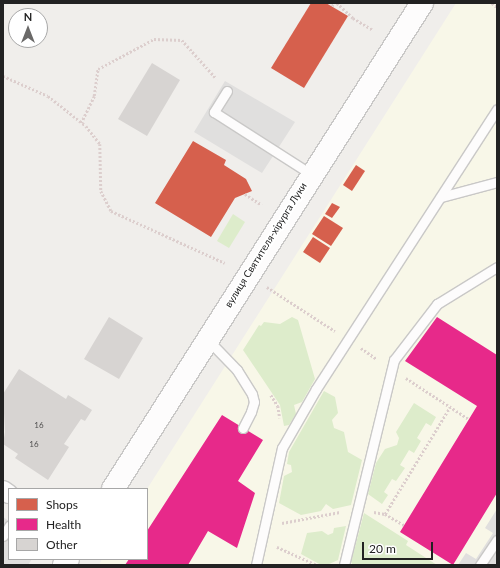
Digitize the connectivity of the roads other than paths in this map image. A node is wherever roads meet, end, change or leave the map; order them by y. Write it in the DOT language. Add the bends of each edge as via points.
graph roads {
  1 [pos="422,3"];
  2 [pos="227,91"];
  3 [pos="497,109"];
  4 [pos="311,174"];
  5 [pos="497,182"];
  6 [pos="441,197"];
  7 [pos="497,268"];
  8 [pos="207,339"];
  9 [pos="243,428"];
  10 [pos="114,488"];
  11 [pos="497,540"];
  12 [pos="256,565"];
  13 [pos="344,565"];
  14 [pos="480,565"];
  1 -- 4 [label="street, вулиця Святителя-хірурга Луки"];
  2 -- 4 [label="lane" via="214,112"];
  3 -- 6 [label="lane"];
  4 -- 8 [label="street, вулиця Святителя-хірурга Луки"];
  5 -- 6 [label="lane"];
  6 -- 12 [label="lane" via="348,340 282,448"];
  7 -- 13 [label="lane" via="437,304 391,368"];
  8 -- 9 [label="lane" via="237,370 252,394 254,402"];
  8 -- 10 [label="street, вулиця Святителя-хірурга Луки"];
  11 -- 14 [label="lane"];
}
